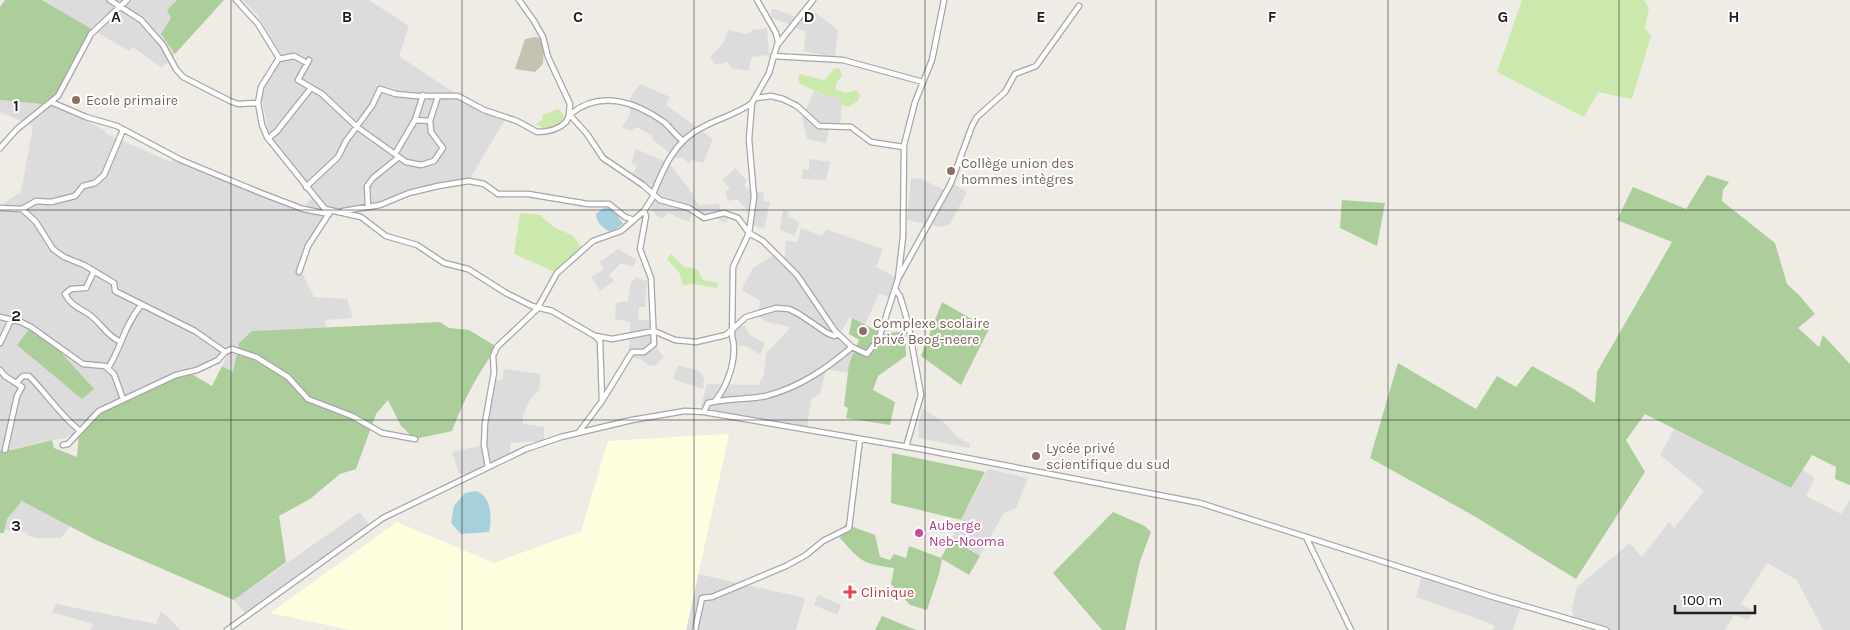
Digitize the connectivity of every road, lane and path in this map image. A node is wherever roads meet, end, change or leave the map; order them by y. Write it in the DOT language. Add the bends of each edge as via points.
graph roads {
  1 [pos="110,0"];
  2 [pos="128,0"];
  3 [pos="236,0"];
  4 [pos="519,0"];
  5 [pos="757,0"];
  6 [pos="813,0"];
  7 [pos="944,0"];
  8 [pos="1080,6"];
  9 [pos="120,8"];
  10 [pos="778,45"];
  11 [pos="774,56"];
  12 [pos="279,59"];
  13 [pos="923,82"];
  14 [pos="311,88"];
  15 [pos="423,95"];
  16 [pos="438,96"];
  17 [pos="756,98"];
  18 [pos="51,102"];
  19 [pos="258,103"];
  20 [pos="752,103"];
  21 [pos="569,114"];
  22 [pos="415,120"];
  23 [pos="430,120"];
  24 [pos="356,126"];
  25 [pos="123,130"];
  26 [pos="269,138"];
  27 [pos="683,141"];
  28 [pos="904,147"];
  29 [pos="0,148"];
  30 [pos="397,156"];
  31 [pos="306,187"];
  32 [pos="654,195"];
  33 [pos="368,206"];
  34 [pos="0,208"];
  35 [pos="22,208"];
  36 [pos="644,211"];
  37 [pos="340,212"];
  38 [pos="329,213"];
  39 [pos="634,220"];
  40 [pos="749,233"];
  41 [pos="94,271"];
  42 [pos="298,272"];
  43 [pos="898,280"];
  44 [pos="895,289"];
  45 [pos="141,305"];
  46 [pos="537,308"];
  47 [pos="0,317"];
  48 [pos="11,320"];
  49 [pos="733,329"];
  50 [pos="654,331"];
  51 [pos="838,334"];
  52 [pos="595,336"];
  53 [pos="119,341"];
  54 [pos="0,343"];
  55 [pos="852,347"];
  56 [pos="225,352"];
  57 [pos="108,368"];
  58 [pos="0,370"];
  59 [pos="17,382"];
  60 [pos="123,399"];
  61 [pos="602,401"];
  62 [pos="715,401"];
  63 [pos="704,412"];
  64 [pos="79,430"];
  65 [pos="578,432"];
  66 [pos="860,438"];
  67 [pos="415,439"];
  68 [pos="63,445"];
  69 [pos="906,447"];
  70 [pos="5,450"];
  71 [pos="488,467"];
  72 [pos="1306,537"];
  73 [pos="227,630"];
  74 [pos="695,630"];
  75 [pos="1351,630"];
  76 [pos="1606,630"];
  1 -- 9 [label="street"];
  2 -- 9 [label="street"];
  3 -- 12 [label="street" via="258,24"];
  4 -- 21 [label="street" via="543,38 548,57 570,104"];
  5 -- 10 [label="street" via="776,32"];
  6 -- 10 [label="street"];
  7 -- 13 [label="street" via="932,60"];
  8 -- 43 [label="street" via="1036,66 1015,74 1005,92 977,116 951,184"];
  9 -- 18 [label="street" via="91,34 66,83"];
  9 -- 19 [label="street" via="147,27 183,77 238,104"];
  10 -- 11 [label="street"];
  11 -- 13 [label="street" via="843,60"];
  11 -- 17 [label="street"];
  12 -- 14 [label="street" via="294,56 308,62 298,80"];
  12 -- 19 [label="street" via="261,87"];
  13 -- 28 [label="street" via="907,126"];
  14 -- 24 [label="street" via="322,94"];
  14 -- 26 [label="street"];
  15 -- 16 [label="street"];
  15 -- 22 [label="street"];
  15 -- 24 [label="street" via="396,94 380,89 372,106"];
  16 -- 21 [label="street" via="458,96 537,132 558,128 567,121"];
  16 -- 23 [label="street"];
  17 -- 20 [label="street"];
  17 -- 28 [label="street" via="770,96 783,99 797,106 819,126 851,127 871,142"];
  18 -- 25 [label="street"];
  18 -- 29 [label="street" via="17,129"];
  19 -- 26 [label="street" via="262,125"];
  20 -- 27 [label="street" via="702,127"];
  20 -- 40 [label="street" via="749,139 754,190"];
  21 -- 27 [label="street" via="595,101 626,102 661,120"];
  21 -- 32 [label="street" via="603,158"];
  22 -- 23 [label="street"];
  22 -- 30 [label="street"];
  23 -- 30 [label="street" via="431,132 443,148 434,162 414,165"];
  24 -- 30 [label="street"];
  24 -- 31 [label="street" via="338,157"];
  25 -- 35 [label="street" via="104,175 95,183 83,186 75,196 51,202 36,201"];
  25 -- 38 [label="street" via="181,160 297,207"];
  26 -- 31 [label="street"];
  27 -- 32 [label="street" via="665,164"];
  28 -- 43 [label="street" via="903,238"];
  30 -- 33 [label="street" via="367,186"];
  31 -- 38 [label="street"];
  32 -- 36 [label="street"];
  32 -- 40 [label="street" via="665,202 689,208 704,218 724,213 735,216"];
  33 -- 37 [label="street"];
  33 -- 39 [label="street" via="380,205 409,193 469,181 484,184 498,194 528,194 588,204 609,204 625,218"];
  34 -- 35 [label="street"];
  35 -- 41 [label="street" via="54,249"];
  36 -- 39 [label="street"];
  36 -- 50 [label="street" via="646,216 640,249 651,278"];
  37 -- 38 [label="street"];
  37 -- 46 [label="street" via="361,216 386,236 417,245 444,263 468,269"];
  38 -- 42 [label="street" via="308,246"];
  39 -- 46 [label="street" via="621,231 593,240 556,273"];
  40 -- 49 [label="street" via="733,267"];
  40 -- 51 [label="street" via="768,246 797,275"];
  41 -- 45 [label="street" via="114,283 115,291"];
  41 -- 53 [label="street" via="86,288 71,289 66,294 74,306 91,316 108,335"];
  43 -- 44 [label="street"];
  44 -- 55 [label="street" via="875,344 867,354"];
  44 -- 69 [label="street" via="908,323 921,395"];
  45 -- 53 [label="street"];
  45 -- 56 [label="street" via="195,330"];
  46 -- 52 [label="street" via="552,311"];
  46 -- 71 [label="street" via="497,347 494,356 485,423"];
  47 -- 48 [label="street"];
  48 -- 54 [label="street"];
  48 -- 57 [label="street" via="31,327 86,365 100,364"];
  49 -- 50 [label="street" via="696,342 675,340"];
  49 -- 51 [label="street" via="746,317 776,308 789,309 827,333"];
  49 -- 62 [label="street" via="735,346 728,377 723,392"];
  50 -- 52 [label="street" via="612,339"];
  50 -- 61 [label="street" via="654,344 644,352 632,352"];
  51 -- 55 [label="street"];
  52 -- 61 [label="street" via="600,341"];
  53 -- 57 [label="street" via="118,352"];
  55 -- 62 [label="street" via="824,370 798,384 765,396"];
  56 -- 60 [label="street" via="218,360"];
  56 -- 67 [label="street" via="232,349 256,357 288,377 308,399 352,416 382,433"];
  57 -- 60 [label="street" via="114,374"];
  58 -- 59 [label="street"];
  59 -- 64 [label="street" via="26,374 29,376 46,393 58,412"];
  59 -- 70 [label="street" via="22,387 16,396"];
  60 -- 64 [label="street" via="98,411"];
  61 -- 65 [label="street"];
  62 -- 63 [label="street" via="708,403"];
  63 -- 65 [label="street" via="685,411"];
  63 -- 66 [label="street"];
  64 -- 68 [label="street" via="68,444"];
  65 -- 71 [label="street" via="526,449"];
  66 -- 69 [label="street"];
  66 -- 74 [label="street" via="850,528 823,541 786,566 712,597 702,598"];
  69 -- 72 [label="street" via="1200,504"];
  71 -- 73 [label="street" via="383,518"];
  72 -- 75 [label="street"];
  72 -- 76 [label="street"];
}
